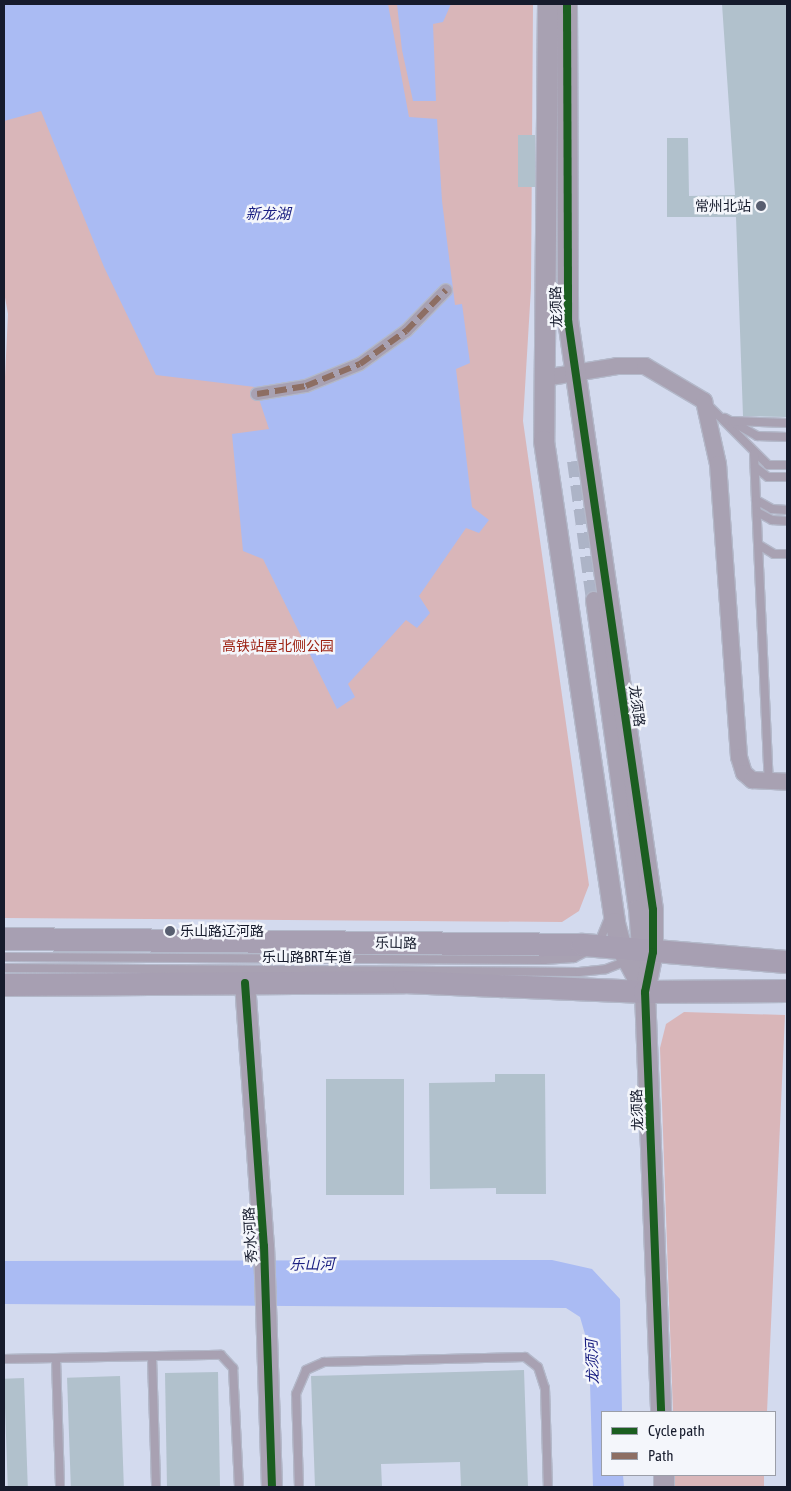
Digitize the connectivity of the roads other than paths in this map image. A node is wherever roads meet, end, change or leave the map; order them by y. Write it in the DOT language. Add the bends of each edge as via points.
graph roads {
  1 [pos="548,4"];
  2 [pos="567,4"];
  3 [pos="446,290"];
  4 [pos="575,373"];
  5 [pos="544,378"];
  6 [pos="258,394"];
  7 [pos="704,401"];
  8 [pos="728,420"];
  9 [pos="787,423"];
  10 [pos="787,437"];
  11 [pos="754,454"];
  12 [pos="787,465"];
  13 [pos="755,467"];
  14 [pos="787,477"];
  15 [pos="756,500"];
  16 [pos="787,510"];
  17 [pos="758,512"];
  18 [pos="787,521"];
  19 [pos="759,545"];
  20 [pos="787,554"];
  21 [pos="594,600"];
  22 [pos="769,782"];
  23 [pos="787,782"];
  24 [pos="611,899"];
  25 [pos="4,939"];
  26 [pos="598,946"];
  27 [pos="636,953"];
  28 [pos="4,957"];
  29 [pos="781,961"];
  30 [pos="4,968"];
  31 [pos="245,982"];
  32 [pos="4,985"];
  33 [pos="787,991"];
  34 [pos="645,992"];
  35 [pos="152,1356"];
  36 [pos="56,1358"];
  37 [pos="4,1359"];
  38 [pos="661,1411"];
  39 [pos="60,1487"];
  40 [pos="156,1487"];
  41 [pos="239,1487"];
  42 [pos="272,1487"];
  43 [pos="299,1487"];
  44 [pos="548,1487"];
  1 -- 5 [label="street, 龙须路"];
  2 -- 4 [label="street, 龙须路" via="568,320"];
  3 -- 6 [label="street" via="406,331 360,364 306,386"];
  4 -- 5 [label="street"];
  4 -- 7 [label="street" via="645,366"];
  4 -- 27 [label="street, 龙须路" via="585,421 651,898"];
  5 -- 24 [label="street, 龙须路" via="544,441"];
  7 -- 8 [label="lane"];
  7 -- 11 [label="lane"];
  7 -- 22 [label="street" via="718,464 739,757 744,773 752,780"];
  8 -- 9 [label="lane"];
  8 -- 10 [label="lane" via="757,436"];
  11 -- 12 [label="lane" via="768,465"];
  11 -- 13 [label="lane"];
  13 -- 14 [label="lane" via="768,476"];
  13 -- 15 [label="lane"];
  15 -- 16 [label="lane" via="772,510"];
  15 -- 17 [label="lane"];
  17 -- 18 [label="lane" via="772,520"];
  17 -- 19 [label="lane"];
  19 -- 20 [label="lane" via="774,554"];
  19 -- 22 [label="lane"];
  21 -- 27 [label="street"];
  22 -- 23 [label="street"];
  24 -- 26 [label="lane" via="608,922"];
  24 -- 27 [label="street, 龙须路"];
  25 -- 26 [label="main road, 乐山路"];
  26 -- 27 [label="main road, 乐山路"];
  26 -- 28 [label="lane, 乐山路BRT车道" via="574,958 544,960"];
  27 -- 29 [label="main road, 乐山路"];
  27 -- 30 [label="lane, 乐山路BRT车道" via="606,969 579,972"];
  27 -- 34 [label="street, 龙须路"];
  31 -- 32 [label="main road"];
  31 -- 34 [label="main road" via="404,982"];
  31 -- 42 [label="street, 秀水河路" via="264,1246"];
  33 -- 34 [label="main road"];
  34 -- 38 [label="street, 龙须路"];
  35 -- 36 [label="lane"];
  35 -- 40 [label="lane"];
  35 -- 41 [label="lane" via="221,1355 234,1368"];
  36 -- 37 [label="lane"];
  36 -- 39 [label="lane"];
  43 -- 44 [label="lane" via="296,1394 306,1370 324,1362 525,1357 538,1367 545,1388"];
}
